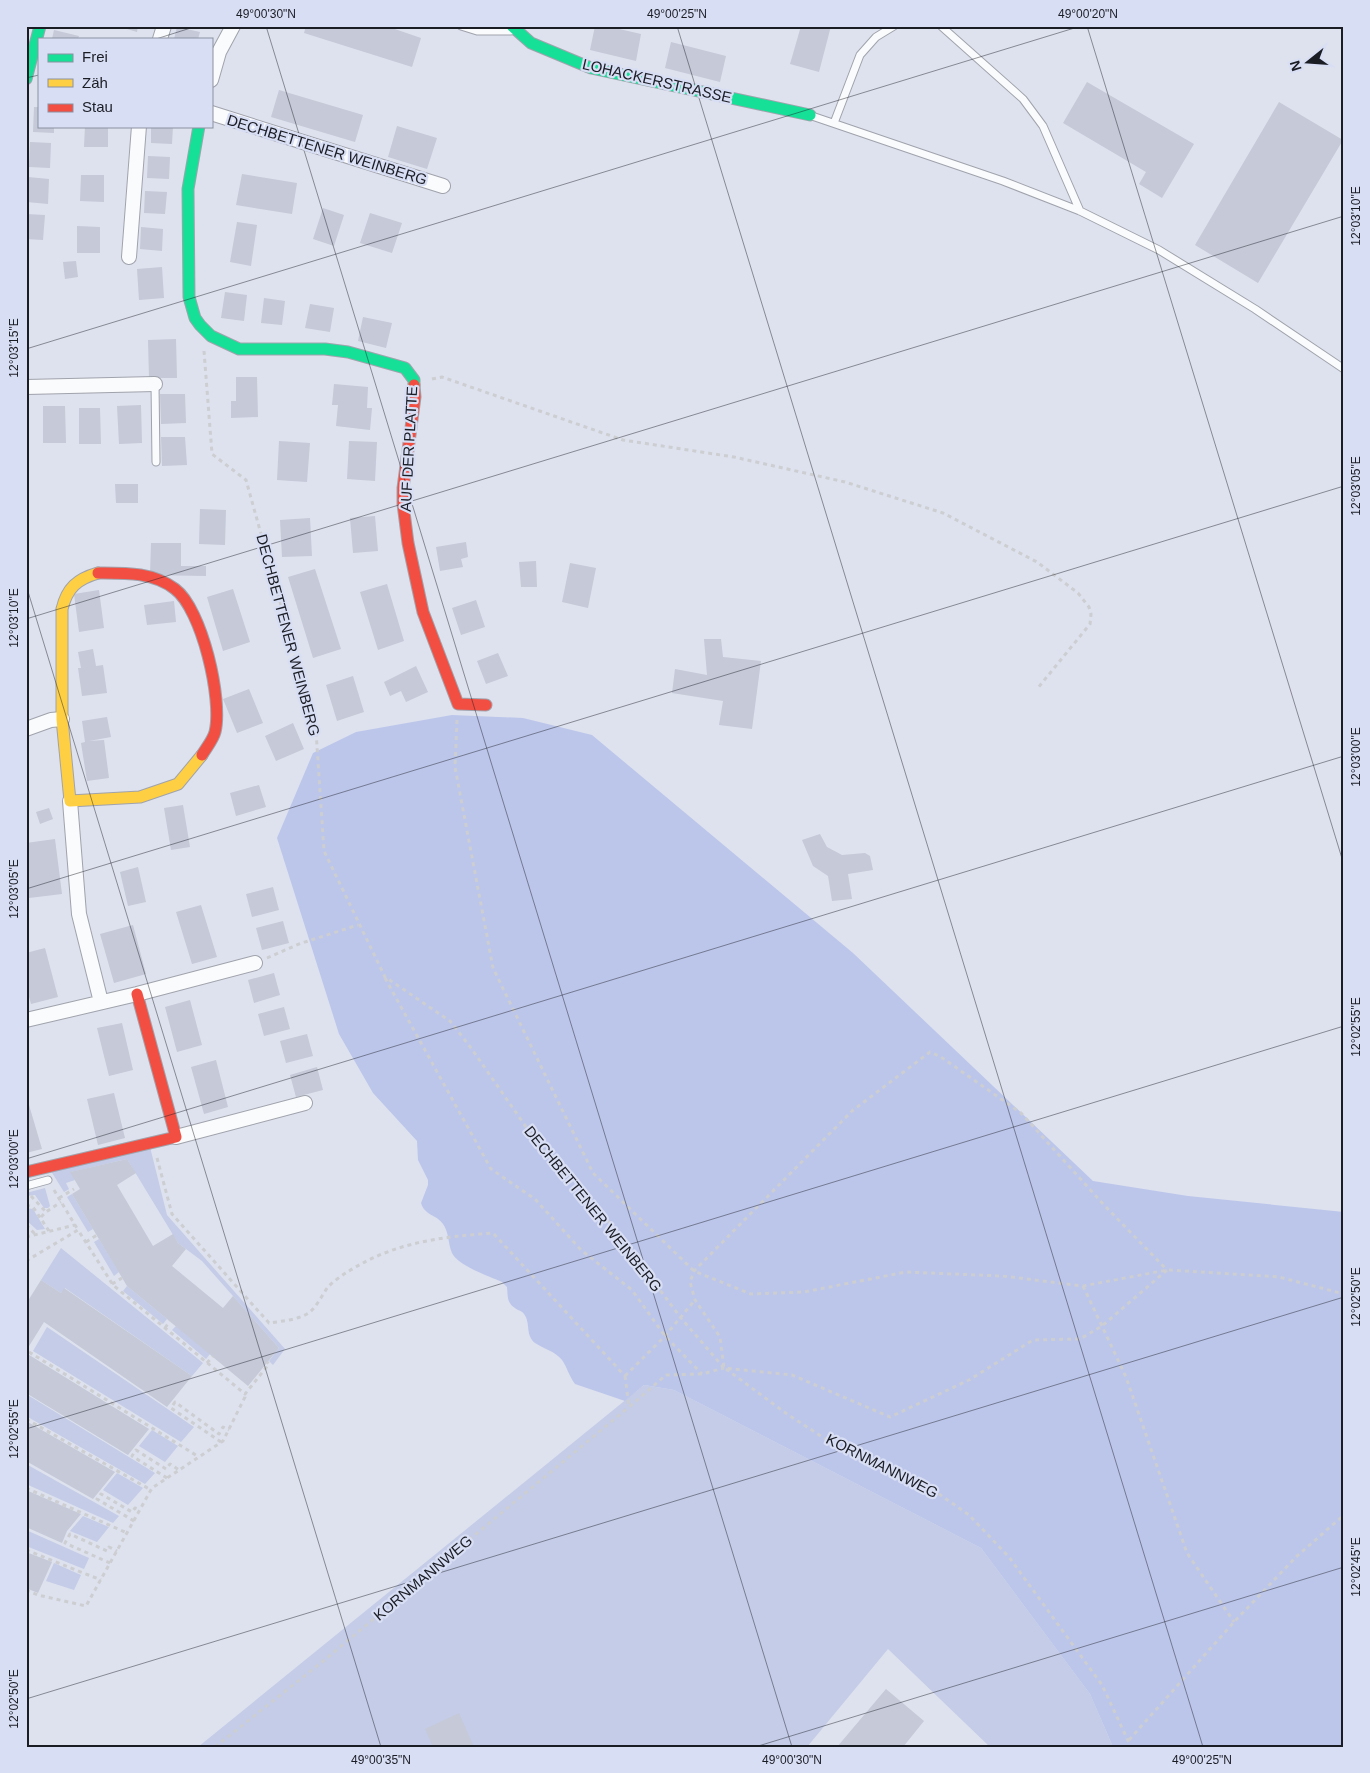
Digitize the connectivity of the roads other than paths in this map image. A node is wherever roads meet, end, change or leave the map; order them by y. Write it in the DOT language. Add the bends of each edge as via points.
graph roads {
  1 [pos="40,26"];
  2 [pos="164,26"];
  3 [pos="233,26"];
  4 [pos="461,26"];
  5 [pos="894,26"];
  6 [pos="941,26"];
  7 [pos="515,29"];
  8 [pos="160,38"];
  9 [pos="31,76"];
  10 [pos="212,76"];
  11 [pos="212,114"];
  12 [pos="810,115"];
  13 [pos="834,123"];
  14 [pos="139,128"];
  15 [pos="199,128"];
  16 [pos="443,186"];
  17 [pos="1080,211"];
  18 [pos="128,257"];
  19 [pos="1344,369"];
  20 [pos="155,384"];
  21 [pos="26,387"];
  22 [pos="156,462"];
  23 [pos="486,705"];
  24 [pos="62,719"];
  25 [pos="26,729"];
  26 [pos="70,801"];
  27 [pos="255,963"];
  28 [pos="137,994"];
  29 [pos="101,1002"];
  30 [pos="26,1020"];
  31 [pos="305,1103"];
  32 [pos="176,1137"];
  33 [pos="26,1172"];
  34 [pos="48,1180"];
  35 [pos="26,1186"];
  1 -- 9 [label="street"];
  2 -- 8 [label="street"];
  3 -- 10 [label="street" via="219,52"];
  4 -- 7 [label="lane" via="477,31"];
  5 -- 13 [label="lane" via="876,36 860,55"];
  6 -- 17 [label="lane" via="1023,99 1044,126"];
  7 -- 12 [label="street, LOHACKERSTRASSE" via="531,43 591,68"];
  11 -- 16 [label="street, DECHBETTENER WEINBERG"];
  12 -- 13 [label="lane"];
  13 -- 17 [label="lane"];
  14 -- 18 [label="street"];
  15 -- 23 [label="street, AUF DER PLATTE" via="188,189 189,297 192,312 202,330 239,349 348,352 405,368 414,380 403,504 423,612 458,704"];
  17 -- 19 [label="lane" via="1159,250"];
  20 -- 21 [label="street"];
  20 -- 22 [label="lane"];
  24 -- 25 [label="street"];
  24 -- 26 [label="street"];
  24 -- 26 [label="street" via="62,608 73,584 98,573 127,573 144,575 177,590 192,612 210,659 218,704 215,733 200,759 178,784 140,797"];
  26 -- 29 [label="street" via="79,914"];
  27 -- 28 [label="street"];
  28 -- 29 [label="street"];
  28 -- 32 [label="street"];
  29 -- 30 [label="street"];
  31 -- 32 [label="street"];
  32 -- 33 [label="street"];
  34 -- 35 [label="lane"];
}
